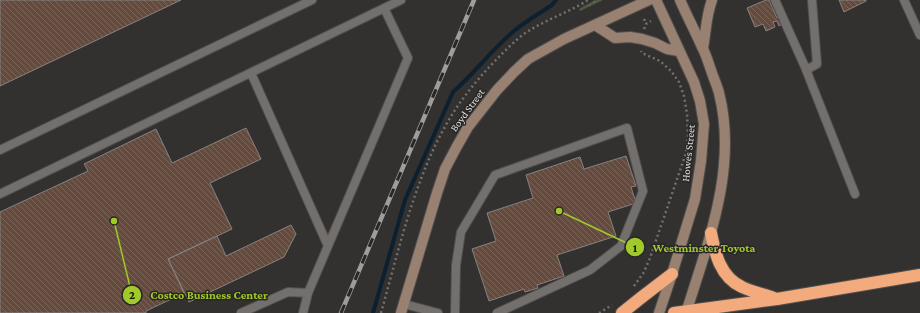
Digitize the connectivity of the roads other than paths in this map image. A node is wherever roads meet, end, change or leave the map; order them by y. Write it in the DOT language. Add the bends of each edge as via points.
graph roads {
  1 [pos="312,0"];
  2 [pos="401,0"];
  3 [pos="649,0"];
  4 [pos="656,0"];
  5 [pos="680,0"];
  6 [pos="712,0"];
  7 [pos="774,0"];
  8 [pos="812,0"];
  9 [pos="904,0"];
  10 [pos="384,8"];
  11 [pos="595,25"];
  12 [pos="920,36"];
  13 [pos="703,48"];
  14 [pos="679,51"];
  15 [pos="806,70"];
  16 [pos="251,73"];
  17 [pos="0,150"];
  18 [pos="0,194"];
  19 [pos="855,194"];
  20 [pos="711,232"];
  21 [pos="328,246"];
  22 [pos="672,274"];
  23 [pos="920,275"];
  24 [pos="308,293"];
  25 [pos="777,299"];
  26 [pos="402,308"];
  27 [pos="682,312"];
  28 [pos="241,313"];
  29 [pos="303,313"];
  30 [pos="438,313"];
  31 [pos="455,313"];
  32 [pos="497,313"];
  33 [pos="622,313"];
  34 [pos="660,313"];
  1 -- 17 [label="lane"];
  2 -- 10 [label="lane"];
  3 -- 11 [label="main road, Boyd Street"];
  4 -- 14 [label="main road, Howes Street"];
  5 -- 13 [label="main road"];
  6 -- 13 [label="main road"];
  7 -- 15 [label="lane"];
  8 -- 15 [label="lane" via="817,64"];
  9 -- 12 [label="lane"];
  10 -- 16 [label="lane"];
  10 -- 21 [label="lane" via="408,58"];
  11 -- 14 [label="main road" via="615,38 642,39"];
  11 -- 26 [label="main road, Boyd Street" via="528,59 497,90 468,126 437,193"];
  13 -- 20 [label="main road" via="722,107 726,149 723,178"];
  14 -- 22 [label="main road, Howes Street" via="694,82 704,124 695,199"];
  15 -- 19 [label="lane"];
  16 -- 18 [label="lane"];
  16 -- 21 [label="lane"];
  20 -- 25 [label="highway" via="719,264 728,277 741,287"];
  20 -- 27 [label="main road"];
  21 -- 24 [label="lane"];
  22 -- 33 [label="highway"];
  22 -- 34 [label="main road, Howes Street"];
  23 -- 25 [label="highway"];
  24 -- 28 [label="lane" via="288,292"];
  24 -- 29 [label="lane"];
  25 -- 27 [label="highway"];
  26 -- 30 [label="lane"];
  31 -- 32 [label="lane" via="456,265 461,232 495,175 627,128 643,191 621,246 590,270"];
}
